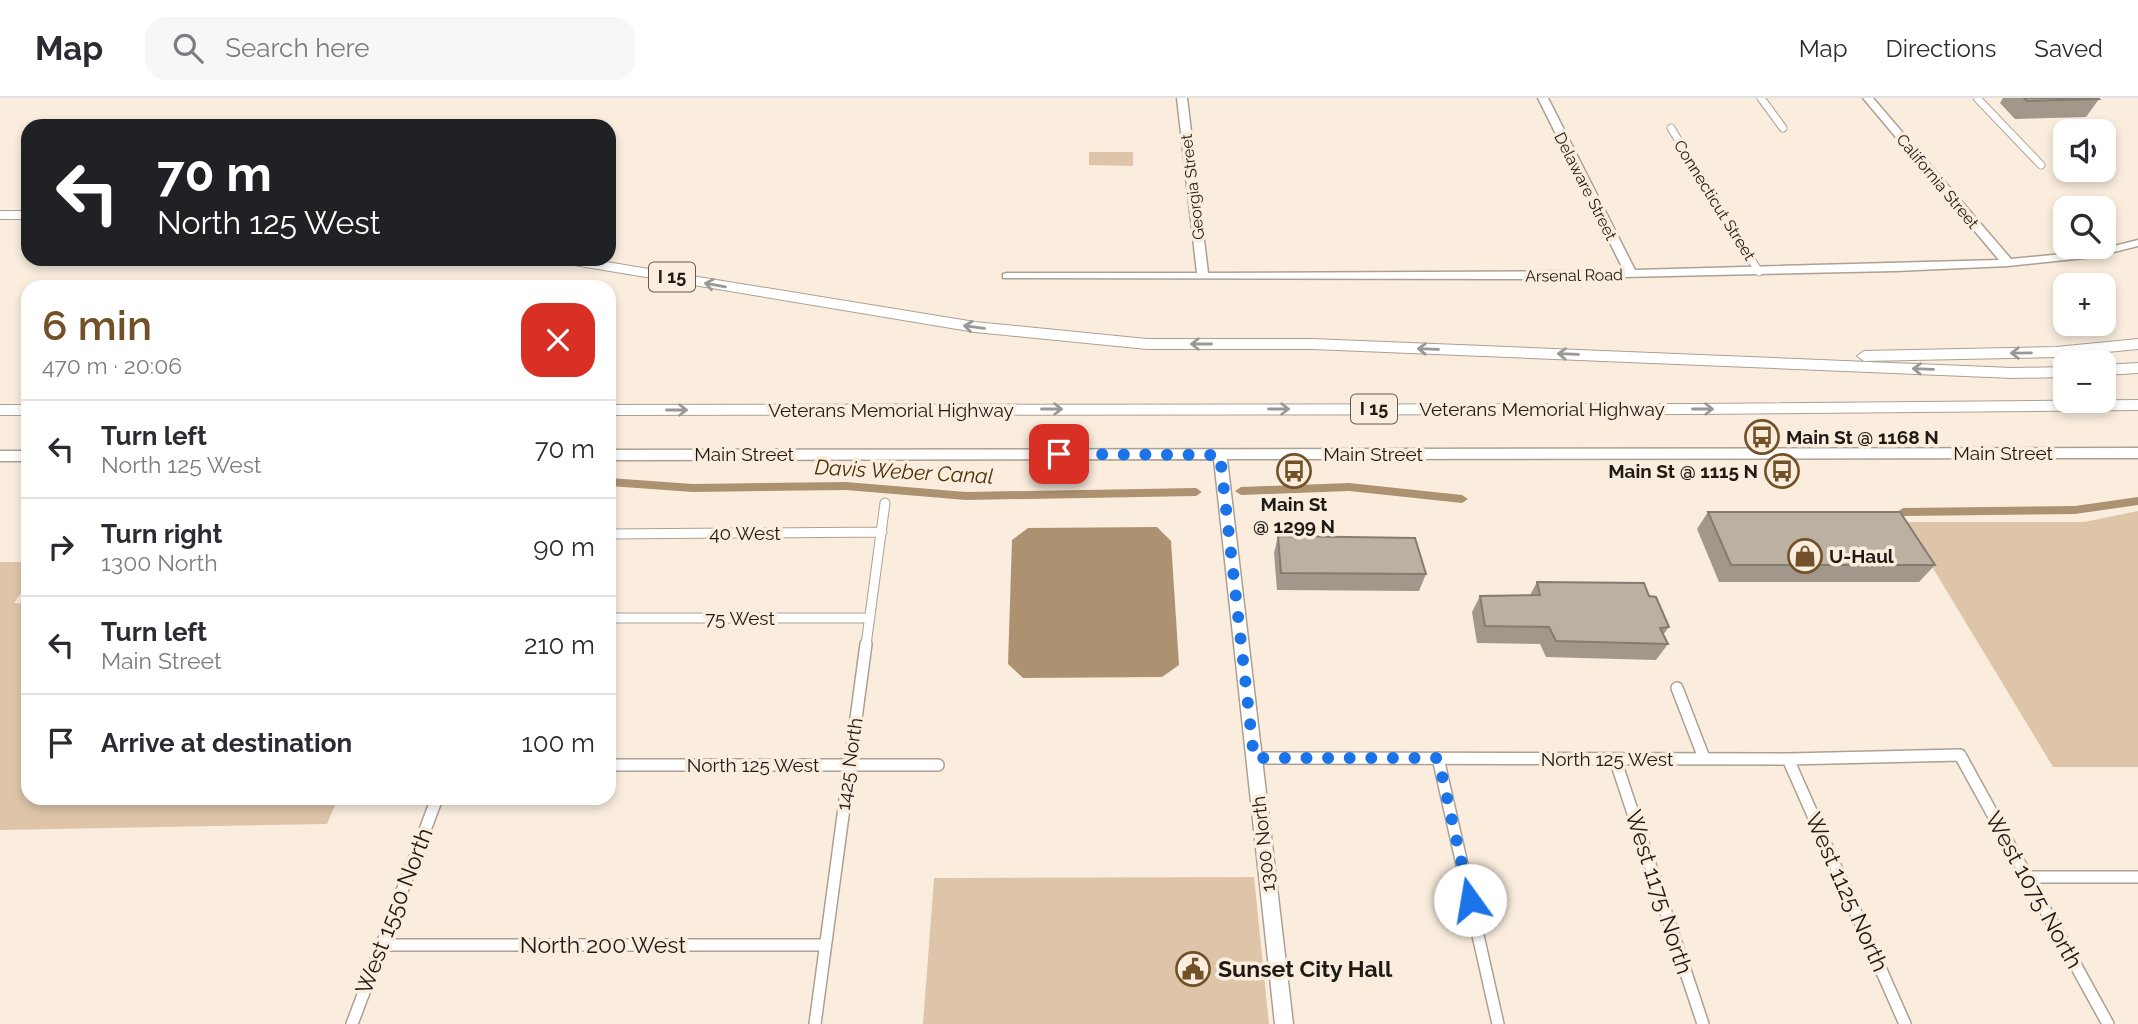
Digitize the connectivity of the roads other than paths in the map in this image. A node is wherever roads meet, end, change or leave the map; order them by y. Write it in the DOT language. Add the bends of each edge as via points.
graph roads {
  1 [pos="1182,98"];
  2 [pos="1543,98"];
  3 [pos="1761,98"];
  4 [pos="1868,98"];
  5 [pos="1977,98"];
  6 [pos="1671,128"];
  7 [pos="1783,128"];
  8 [pos="2041,165"];
  9 [pos="0,215"];
  10 [pos="21,215"];
  11 [pos="2138,243"];
  12 [pos="2008,263"];
  13 [pos="604,266"];
  14 [pos="1759,272"];
  15 [pos="1630,274"];
  16 [pos="1203,275"];
  17 [pos="1007,276"];
  18 [pos="2138,344"];
  19 [pos="1636,356"];
  20 [pos="2138,368"];
  21 [pos="2116,369"];
  22 [pos="2053,372"];
  23 [pos="2138,404"];
  24 [pos="2010,407"];
  25 [pos="0,410"];
  26 [pos="21,410"];
  27 [pos="616,410"];
  28 [pos="2138,411"];
  29 [pos="2138,453"];
  30 [pos="616,455"];
  31 [pos="1220,455"];
  32 [pos="0,456"];
  33 [pos="21,456"];
  34 [pos="885,503"];
  35 [pos="882,532"];
  36 [pos="616,534"];
  37 [pos="616,618"];
  38 [pos="870,618"];
  39 [pos="1677,688"];
  40 [pos="1960,755"];
  41 [pos="1254,758"];
  42 [pos="1438,758"];
  43 [pos="1704,758"];
  44 [pos="1615,759"];
  45 [pos="1788,759"];
  46 [pos="849,764"];
  47 [pos="616,765"];
  48 [pos="938,765"];
  49 [pos="433,805"];
  50 [pos="2027,877"];
  51 [pos="2138,877"];
  52 [pos="381,944"];
  53 [pos="824,946"];
  54 [pos="352,1024"];
  55 [pos="815,1024"];
  56 [pos="1283,1024"];
  57 [pos="1498,1024"];
  58 [pos="1703,1024"];
  59 [pos="1905,1024"];
  60 [pos="2108,1024"];
  1 -- 16 [label="street, Georgia Street"];
  2 -- 15 [label="street, Delaware Street"];
  3 -- 7 [label="street"];
  4 -- 12 [label="street, California Street"];
  5 -- 8 [label="street"];
  6 -- 14 [label="street, Connecticut Street"];
  9 -- 10 [label="highway"];
  11 -- 12 [label="street, Arsenal Road" via="2094,254"];
  12 -- 14 [label="street, Arsenal Road"];
  19 -- 13 [label="highway, I 15, one-way" via="1312,344 1146,344 1070,338 947,323"];
  14 -- 15 [label="street, Arsenal Road"];
  15 -- 16 [label="street, Arsenal Road"];
  16 -- 17 [label="street, Arsenal Road"];
  18 -- 19 [label="highway, one-way" via="2056,352"];
  22 -- 19 [label="highway, I 15, one-way"];
  20 -- 21 [label="highway"];
  23 -- 24 [label="highway, Veterans Memorial Highway / I 15"];
  27 -- 24 [label="highway, Veterans Memorial Highway / I 15, one-way"];
  24 -- 28 [label="highway"];
  25 -- 26 [label="highway"];
  29 -- 31 [label="street, Main Street"];
  30 -- 31 [label="street, Main Street"];
  31 -- 41 [label="street, 1300 North"];
  32 -- 33 [label="street"];
  34 -- 35 [label="street, 1425 North"];
  35 -- 36 [label="street, 40 West"];
  35 -- 38 [label="street, 1425 North"];
  37 -- 38 [label="street, 75 West"];
  38 -- 46 [label="street, 1425 North"];
  39 -- 43 [label="street"];
  40 -- 45 [label="street, North 125 West"];
  40 -- 50 [label="street, West 1075 North"];
  41 -- 42 [label="street, North 125 West"];
  41 -- 56 [label="street, 1300 North"];
  42 -- 44 [label="street, North 125 West"];
  42 -- 57 [label="street"];
  43 -- 44 [label="street, North 125 West"];
  43 -- 45 [label="street, North 125 West"];
  44 -- 58 [label="street, West 1175 North"];
  45 -- 59 [label="street, West 1125 North"];
  46 -- 47 [label="street, North 125 West"];
  46 -- 48 [label="street, North 125 West"];
  46 -- 53 [label="street, 1425 North"];
  49 -- 52 [label="street, West 1550 North"];
  50 -- 51 [label="street"];
  50 -- 60 [label="street, West 1075 North"];
  52 -- 53 [label="street, North 200 West"];
  52 -- 54 [label="street, West 1550 North"];
  53 -- 55 [label="street, 1425 North"];
}
